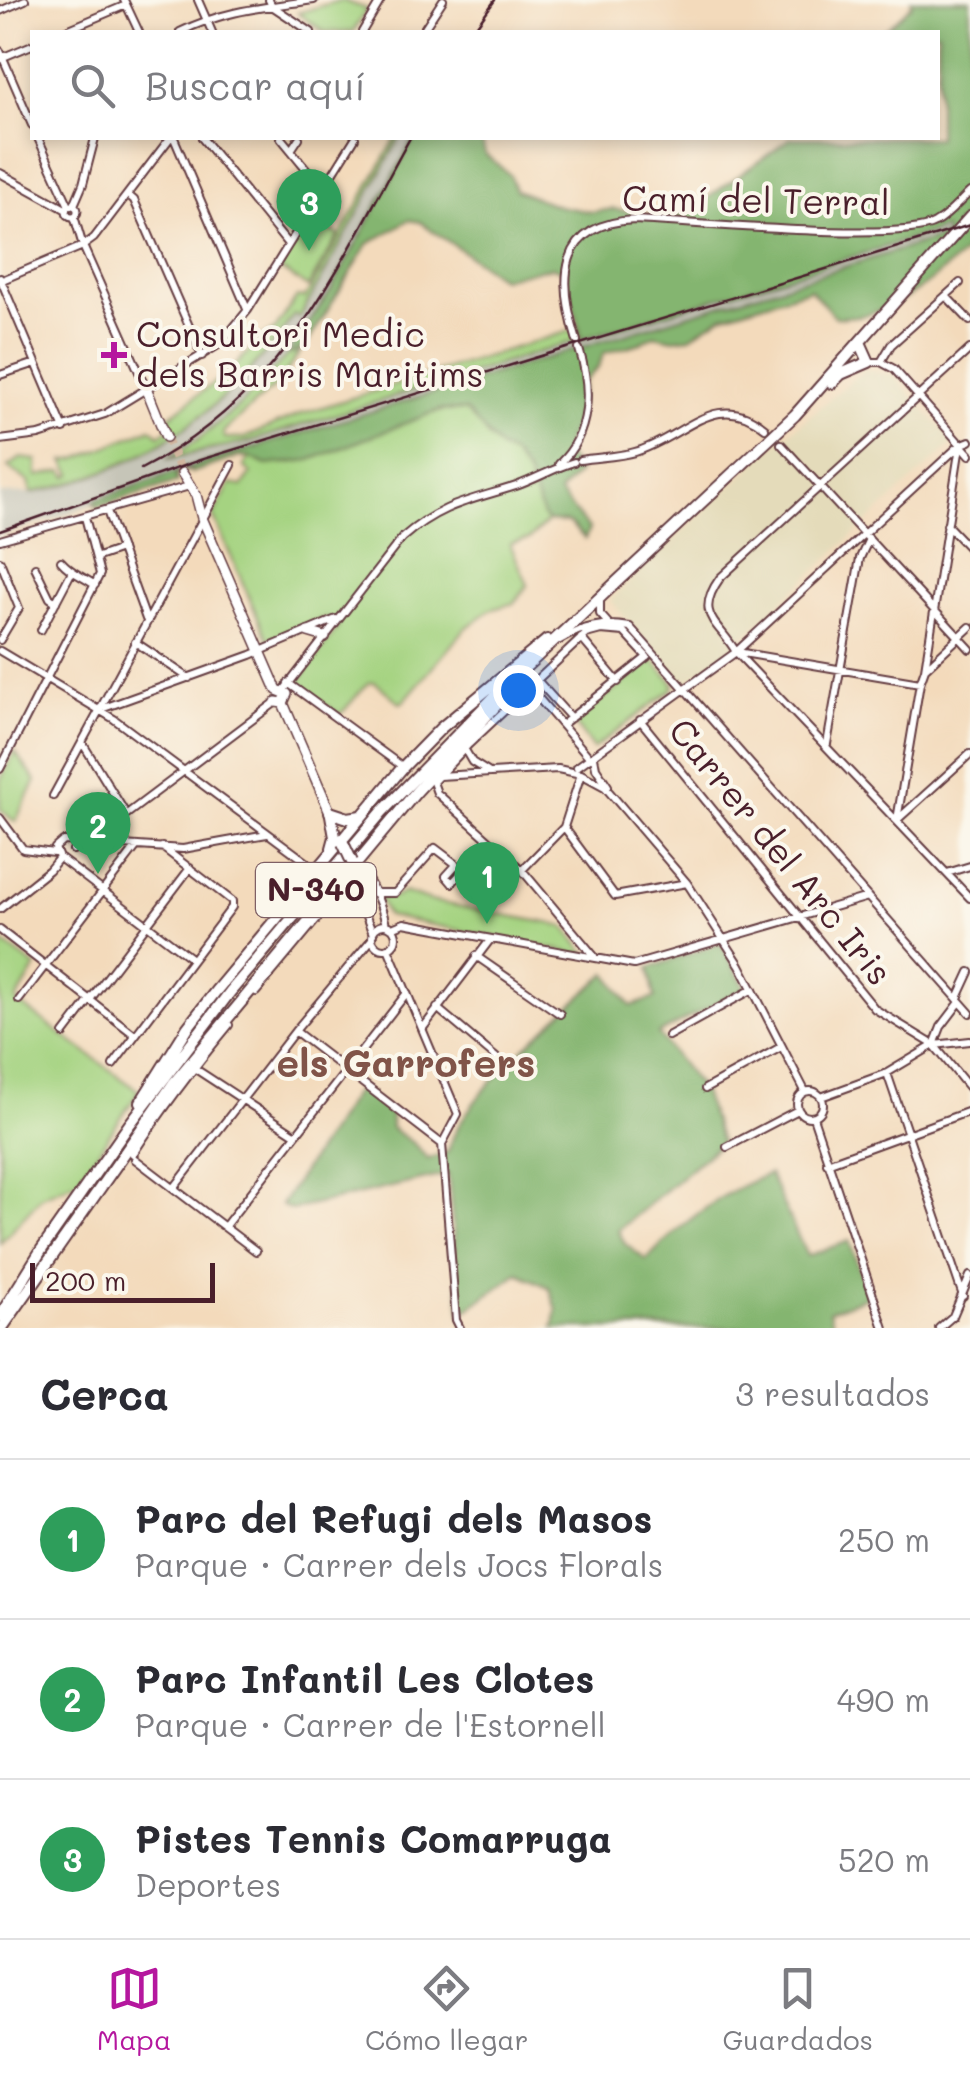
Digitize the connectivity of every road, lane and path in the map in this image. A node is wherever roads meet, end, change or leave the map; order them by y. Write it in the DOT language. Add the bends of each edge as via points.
graph roads {
  1 [pos="25,0"];
  2 [pos="198,0"];
  3 [pos="314,0"];
  4 [pos="382,0"];
  5 [pos="443,0"];
  6 [pos="125,3"];
  7 [pos="271,3"];
  8 [pos="0,10"];
  9 [pos="206,20"];
  10 [pos="69,30"];
  11 [pos="137,30"];
  12 [pos="184,30"];
  13 [pos="211,30"];
  14 [pos="309,30"];
  15 [pos="363,30"];
  16 [pos="423,30"];
  17 [pos="30,46"];
  18 [pos="1,56"];
  19 [pos="30,121"];
  20 [pos="39,140"];
  21 [pos="95,140"];
  22 [pos="168,140"];
  23 [pos="170,140"];
  24 [pos="204,140"];
  25 [pos="283,140"];
  26 [pos="297,140"];
  27 [pos="354,140"];
  28 [pos="292,150"];
  29 [pos="0,173"];
  30 [pos="322,188"];
  31 [pos="970,192"];
  32 [pos="128,195"];
  33 [pos="70,207"];
  34 [pos="970,217"];
  35 [pos="287,243"];
  36 [pos="83,246"];
  37 [pos="0,280"];
  38 [pos="960,282"];
  39 [pos="946,296"];
  40 [pos="248,310"];
  41 [pos="970,321"];
  42 [pos="860,342"];
  43 [pos="970,349"];
  44 [pos="202,356"];
  45 [pos="875,362"];
  46 [pos="36,363"];
  47 [pos="0,375"];
  48 [pos="147,390"];
  49 [pos="818,391"];
  50 [pos="916,396"];
  51 [pos="765,428"];
  52 [pos="64,429"];
  53 [pos="166,437"];
  54 [pos="0,440"];
  55 [pos="970,442"];
  56 [pos="781,444"];
  57 [pos="960,445"];
  58 [pos="970,455"];
  59 [pos="576,456"];
  60 [pos="232,465"];
  61 [pos="820,485"];
  62 [pos="186,486"];
  63 [pos="107,510"];
  64 [pos="202,514"];
  65 [pos="85,517"];
  66 [pos="946,523"];
  67 [pos="866,536"];
  68 [pos="0,540"];
  69 [pos="851,543"];
  70 [pos="121,550"];
  71 [pos="970,550"];
  72 [pos="98,557"];
  73 [pos="860,558"];
  74 [pos="0,561"];
  75 [pos="62,561"];
  76 [pos="35,567"];
  77 [pos="70,573"];
  78 [pos="100,574"];
  79 [pos="85,577"];
  80 [pos="95,585"];
  81 [pos="600,598"];
  82 [pos="56,602"];
  83 [pos="935,610"];
  84 [pos="341,616"];
  85 [pos="147,620"];
  86 [pos="609,623"];
  87 [pos="970,627"];
  88 [pos="42,630"];
  89 [pos="308,632"];
  90 [pos="0,636"];
  91 [pos="324,636"];
  92 [pos="959,636"];
  93 [pos="558,638"];
  94 [pos="581,638"];
  95 [pos="135,642"];
  96 [pos="970,648"];
  97 [pos="0,651"];
  98 [pos="260,651"];
  99 [pos="736,652"];
  100 [pos="650,655"];
  101 [pos="761,656"];
  102 [pos="841,668"];
  103 [pos="925,669"];
  104 [pos="754,671"];
  105 [pos="521,673"];
  106 [pos="189,678"];
  107 [pos="44,680"];
  108 [pos="536,680"];
  109 [pos="618,682"];
  110 [pos="920,682"];
  111 [pos="530,687"];
  112 [pos="283,688"];
  113 [pos="684,689"];
  114 [pos="279,702"];
  115 [pos="100,710"];
  116 [pos="571,718"];
  117 [pos="640,720"];
  118 [pos="564,724"];
  119 [pos="82,743"];
  120 [pos="464,745"];
  121 [pos="827,746"];
  122 [pos="582,749"];
  123 [pos="970,754"];
  124 [pos="592,757"];
  125 [pos="403,767"];
  126 [pos="0,769"];
  127 [pos="181,770"];
  128 [pos="489,772"];
  129 [pos="578,772"];
  130 [pos="433,779"];
  131 [pos="608,790"];
  132 [pos="416,792"];
  133 [pos="437,793"];
  134 [pos="53,796"];
  135 [pos="126,814"];
  136 [pos="331,814"];
  137 [pos="361,816"];
  138 [pos="0,818"];
  139 [pos="897,820"];
  140 [pos="564,828"];
  141 [pos="268,834"];
  142 [pos="91,841"];
  143 [pos="342,841"];
  144 [pos="68,842"];
  145 [pos="138,845"];
  146 [pos="162,848"];
  147 [pos="190,848"];
  148 [pos="331,852"];
  149 [pos="64,855"];
  150 [pos="182,862"];
  151 [pos="352,864"];
  152 [pos="456,865"];
  153 [pos="970,866"];
  154 [pos="190,868"];
  155 [pos="316,869"];
  156 [pos="522,870"];
  157 [pos="947,874"];
  158 [pos="686,883"];
  159 [pos="337,889"];
  160 [pos="102,890"];
  161 [pos="373,893"];
  162 [pos="357,894"];
  163 [pos="868,896"];
  164 [pos="970,898"];
  165 [pos="0,909"];
  166 [pos="798,916"];
  167 [pos="148,924"];
  168 [pos="389,926"];
  169 [pos="0,930"];
  170 [pos="372,936"];
  171 [pos="490,940"];
  172 [pos="722,940"];
  173 [pos="388,948"];
  174 [pos="476,956"];
  175 [pos="595,958"];
  176 [pos="192,959"];
  177 [pos="46,963"];
  178 [pos="970,972"];
  179 [pos="754,989"];
  180 [pos="406,994"];
  181 [pos="90,999"];
  182 [pos="19,1000"];
  183 [pos="959,1000"];
  184 [pos="438,1008"];
  185 [pos="970,1013"];
  186 [pos="560,1014"];
  187 [pos="422,1029"];
  188 [pos="296,1031"];
  189 [pos="64,1034"];
  190 [pos="135,1034"];
  191 [pos="668,1036"];
  192 [pos="970,1041"];
  193 [pos="934,1045"];
  194 [pos="781,1046"];
  195 [pos="113,1065"];
  196 [pos="506,1066"];
  197 [pos="194,1068"];
  198 [pos="346,1068"];
  199 [pos="886,1073"];
  200 [pos="173,1084"];
  201 [pos="704,1089"];
  202 [pos="970,1089"];
  203 [pos="805,1091"];
  204 [pos="822,1097"];
  205 [pos="242,1099"];
  206 [pos="798,1110"];
  207 [pos="970,1111"];
  208 [pos="814,1117"];
  209 [pos="133,1129"];
  210 [pos="296,1134"];
  211 [pos="908,1135"];
  212 [pos="442,1144"];
  213 [pos="727,1147"];
  214 [pos="134,1156"];
  215 [pos="118,1162"];
  216 [pos="827,1163"];
  217 [pos="174,1188"];
  218 [pos="225,1226"];
  219 [pos="256,1251"];
  220 [pos="970,1276"];
  221 [pos="963,1296"];
  222 [pos="0,1316"];
  223 [pos="2,1328"];
  224 [pos="460,1328"];
  225 [pos="884,1328"];
  226 [pos="939,1328"];
  1 -- 8 [label="street"];
  2 -- 9 [label="street"];
  3 -- 7 [label="street"];
  4 -- 15 [label="street"];
  5 -- 16 [label="street"];
  6 -- 10 [label="street"];
  6 -- 11 [label="street"];
  7 -- 9 [label="street"];
  7 -- 14 [label="street"];
  9 -- 12 [label="street"];
  9 -- 13 [label="street"];
  17 -- 18 [label="street"];
  18 -- 19 [label="street"];
  20 -- 33 [label="street"];
  21 -- 33 [label="street" via="84,184"];
  22 -- 32 [label="street"];
  23 -- 40 [label="street"];
  24 -- 35 [label="street"];
  25 -- 28 [label="street"];
  26 -- 28 [label="street"];
  27 -- 30 [label="street"];
  28 -- 30 [label="street"];
  29 -- 33 [label="street"];
  30 -- 35 [label="street"];
  31 -- 59 [label="street, Camí del Terral" via="934,224 892,230 635,220 604,224 580,240 566,267 567,310 590,385"];
  32 -- 36 [label="street"];
  32 -- 44 [label="street"];
  33 -- 36 [label="street"];
  34 -- 42 [label="main road, N-340"];
  35 -- 40 [label="street"];
  36 -- 37 [label="street"];
  36 -- 48 [label="street"];
  37 -- 46 [label="street"];
  38 -- 39 [label="street"];
  39 -- 41 [label="street"];
  39 -- 45 [label="street"];
  40 -- 44 [label="street"];
  42 -- 45 [label="main road"];
  42 -- 49 [label="main road, N-340"];
  43 -- 50 [label="street"];
  44 -- 48 [label="street"];
  45 -- 49 [label="main road"];
  45 -- 50 [label="street" via="894,369"];
  46 -- 47 [label="street"];
  46 -- 52 [label="street"];
  48 -- 52 [label="street"];
  48 -- 53 [label="street"];
  49 -- 81 [label="main road, N-340"];
  50 -- 57 [label="street"];
  50 -- 61 [label="street"];
  51 -- 59 [label="street" via="746,414 726,411 634,453"];
  52 -- 54 [label="street"];
  55 -- 57 [label="street"];
  56 -- 61 [label="street"];
  57 -- 58 [label="street"];
  57 -- 66 [label="street"];
  57 -- 67 [label="street"];
  59 -- 84 [label="street" via="520,485 426,517"];
  60 -- 64 [label="street"];
  61 -- 67 [label="street"];
  61 -- 99 [label="street" via="715,584 712,623"];
  62 -- 63 [label="street"];
  62 -- 64 [label="street"];
  63 -- 65 [label="street"];
  63 -- 70 [label="street"];
  64 -- 85 [label="street"];
  64 -- 98 [label="street"];
  65 -- 68 [label="street"];
  65 -- 72 [label="street"];
  66 -- 71 [label="street"];
  66 -- 83 [label="street"];
  67 -- 69 [label="street"];
  67 -- 73 [label="street"];
  67 -- 83 [label="street"];
  69 -- 73 [label="street"];
  69 -- 99 [label="street"];
  70 -- 72 [label="street"];
  70 -- 85 [label="street"];
  72 -- 78 [label="street"];
  73 -- 102 [label="street"];
  74 -- 90 [label="street" via="20,608"];
  75 -- 77 [label="street"];
  76 -- 82 [label="street"];
  77 -- 79 [label="street"];
  77 -- 82 [label="street"];
  78 -- 79 [label="street"];
  78 -- 80 [label="street"];
  79 -- 80 [label="street"];
  80 -- 107 [label="street"];
  81 -- 86 [label="street" via="600,614"];
  81 -- 93 [label="main road, N-340"];
  82 -- 88 [label="street"];
  83 -- 92 [label="street"];
  83 -- 103 [label="street"];
  84 -- 89 [label="street"];
  84 -- 91 [label="street"];
  85 -- 95 [label="street"];
  86 -- 93 [label="street"];
  86 -- 100 [label="street" via="630,627"];
  87 -- 92 [label="street"];
  89 -- 91 [label="street"];
  89 -- 98 [label="street"];
  91 -- 112 [label="street"];
  92 -- 96 [label="street"];
  92 -- 103 [label="street"];
  93 -- 105 [label="main road, N-340"];
  93 -- 125 [label="main road" via="487,689"];
  94 -- 100 [label="street" via="618,630"];
  94 -- 108 [label="street"];
  94 -- 109 [label="street"];
  95 -- 106 [label="street"];
  95 -- 115 [label="street"];
  97 -- 107 [label="street"];
  98 -- 106 [label="street"];
  98 -- 112 [label="street"];
  99 -- 101 [label="street"];
  99 -- 104 [label="street"];
  99 -- 113 [label="street"];
  100 -- 109 [label="street"];
  100 -- 113 [label="street"];
  101 -- 102 [label="street"];
  101 -- 104 [label="street"];
  102 -- 110 [label="street"];
  102 -- 121 [label="street"];
  103 -- 110 [label="street"];
  104 -- 121 [label="street"];
  105 -- 120 [label="main road"];
  105 -- 209 [label="main road, N-340" via="382,812 230,992"];
  106 -- 115 [label="street"];
  107 -- 115 [label="street"];
  107 -- 126 [label="street"];
  108 -- 111 [label="street"];
  108 -- 116 [label="street"];
  109 -- 116 [label="street"];
  110 -- 139 [label="street"];
  111 -- 118 [label="street"];
  111 -- 120 [label="street"];
  112 -- 114 [label="street" via="273,695"];
  112 -- 125 [label="street"];
  113 -- 117 [label="street"];
  113 -- 163 [label="street"];
  114 -- 127 [label="street"];
  114 -- 136 [label="street"];
  115 -- 119 [label="street"];
  115 -- 127 [label="street"];
  116 -- 118 [label="street"];
  117 -- 124 [label="street"];
  117 -- 166 [label="street, Carrer del Arc Iris"];
  118 -- 122 [label="street"];
  119 -- 134 [label="street"];
  119 -- 135 [label="street"];
  120 -- 128 [label="street" via="472,762"];
  120 -- 130 [label="main road"];
  121 -- 139 [label="street"];
  122 -- 124 [label="street"];
  122 -- 129 [label="street"];
  123 -- 139 [label="street"];
  124 -- 129 [label="street"];
  124 -- 131 [label="street"];
  125 -- 137 [label="main road"];
  127 -- 135 [label="street"];
  127 -- 141 [label="street"];
  128 -- 129 [label="street"];
  128 -- 130 [label="street"];
  129 -- 131 [label="street"];
  129 -- 140 [label="street"];
  130 -- 132 [label="main road"];
  130 -- 133 [label="street"];
  131 -- 158 [label="street"];
  132 -- 133 [label="street"];
  132 -- 151 [label="main road"];
  133 -- 156 [label="street"];
  135 -- 142 [label="street"];
  136 -- 137 [label="main road"];
  136 -- 143 [label="main road"];
  136 -- 148 [label="main road"];
  137 -- 143 [label="main road"];
  138 -- 149 [label="street" via="23,849"];
  139 -- 157 [label="street"];
  140 -- 156 [label="street"];
  140 -- 158 [label="street" via="615,896"];
  141 -- 147 [label="street"];
  141 -- 155 [label="street"];
  142 -- 144 [label="street"];
  142 -- 145 [label="street"];
  142 -- 149 [label="street"];
  143 -- 148 [label="main road"];
  143 -- 151 [label="main road, bridge"];
  144 -- 149 [label="street"];
  144 -- 149 [label="street" via="56,844"];
  145 -- 146 [label="street"];
  145 -- 160 [label="street"];
  146 -- 147 [label="street"];
  146 -- 150 [label="street"];
  147 -- 150 [label="street"];
  148 -- 155 [label="main road"];
  149 -- 160 [label="street"];
  149 -- 165 [label="street"];
  150 -- 154 [label="street"];
  151 -- 159 [label="main road"];
  151 -- 161 [label="street"];
  151 -- 162 [label="street"];
  152 -- 161 [label="street" via="435,848 395,893"];
  153 -- 157 [label="street"];
  154 -- 167 [label="street"];
  154 -- 176 [label="street" via="232,901"];
  155 -- 209 [label="main road" via="188,1026"];
  156 -- 175 [label="street"];
  157 -- 164 [label="street"];
  158 -- 172 [label="street"];
  159 -- 162 [label="street"];
  159 -- 197 [label="street"];
  159 -- 200 [label="main road"];
  160 -- 167 [label="street"];
  160 -- 177 [label="street"];
  161 -- 168 [label="street"];
  162 -- 170 [label="street"];
  163 -- 166 [label="street"];
  163 -- 183 [label="street"];
  166 -- 172 [label="street"];
  166 -- 193 [label="street, Carrer del Arc Iris" via="875,1008"];
  167 -- 176 [label="street"];
  167 -- 181 [label="street"];
  168 -- 170 [label="street" via="378,926"];
  168 -- 171 [label="street" via="404,923"];
  168 -- 173 [label="street" via="396,938"];
  169 -- 177 [label="street"];
  170 -- 173 [label="street" via="379,948"];
  170 -- 188 [label="street"];
  171 -- 174 [label="street"];
  171 -- 175 [label="street"];
  172 -- 175 [label="street" via="634,965"];
  172 -- 179 [label="street"];
  173 -- 180 [label="street"];
  174 -- 184 [label="street"];
  174 -- 186 [label="street"];
  176 -- 190 [label="street"];
  177 -- 181 [label="street"];
  177 -- 182 [label="street"];
  178 -- 183 [label="street"];
  179 -- 191 [label="street"];
  179 -- 194 [label="street"];
  180 -- 187 [label="street"];
  180 -- 198 [label="street"];
  181 -- 189 [label="street"];
  181 -- 190 [label="street"];
  183 -- 185 [label="street"];
  183 -- 193 [label="street"];
  184 -- 187 [label="street"];
  184 -- 196 [label="street"];
  187 -- 212 [label="street" via="458,1114"];
  188 -- 198 [label="street"];
  188 -- 205 [label="street"];
  190 -- 195 [label="street"];
  192 -- 193 [label="street"];
  193 -- 199 [label="street"];
  193 -- 202 [label="street, Carrer del Arc Iris"];
  194 -- 201 [label="street"];
  194 -- 203 [label="street"];
  197 -- 200 [label="street"];
  197 -- 205 [label="street"];
  197 -- 214 [label="street"];
  198 -- 210 [label="street"];
  198 -- 212 [label="street"];
  199 -- 204 [label="street"];
  199 -- 211 [label="street"];
  200 -- 209 [label="main road"];
  203 -- 204 [label="street"];
  203 -- 206 [label="street"];
  204 -- 208 [label="street"];
  205 -- 210 [label="street"];
  205 -- 217 [label="street"];
  206 -- 208 [label="street"];
  206 -- 213 [label="street"];
  207 -- 211 [label="street"];
  208 -- 216 [label="street"];
  209 -- 214 [label="main road"];
  209 -- 215 [label="main road"];
  209 -- 222 [label="main road, N-340"];
  210 -- 218 [label="street"];
  211 -- 216 [label="street"];
  211 -- 221 [label="street"];
  212 -- 224 [label="street"];
  214 -- 215 [label="main road"];
  214 -- 217 [label="street"];
  215 -- 223 [label="main road"];
  216 -- 225 [label="street"];
  217 -- 218 [label="street"];
  218 -- 219 [label="street"];
  220 -- 221 [label="street"];
  221 -- 226 [label="street"];
}
